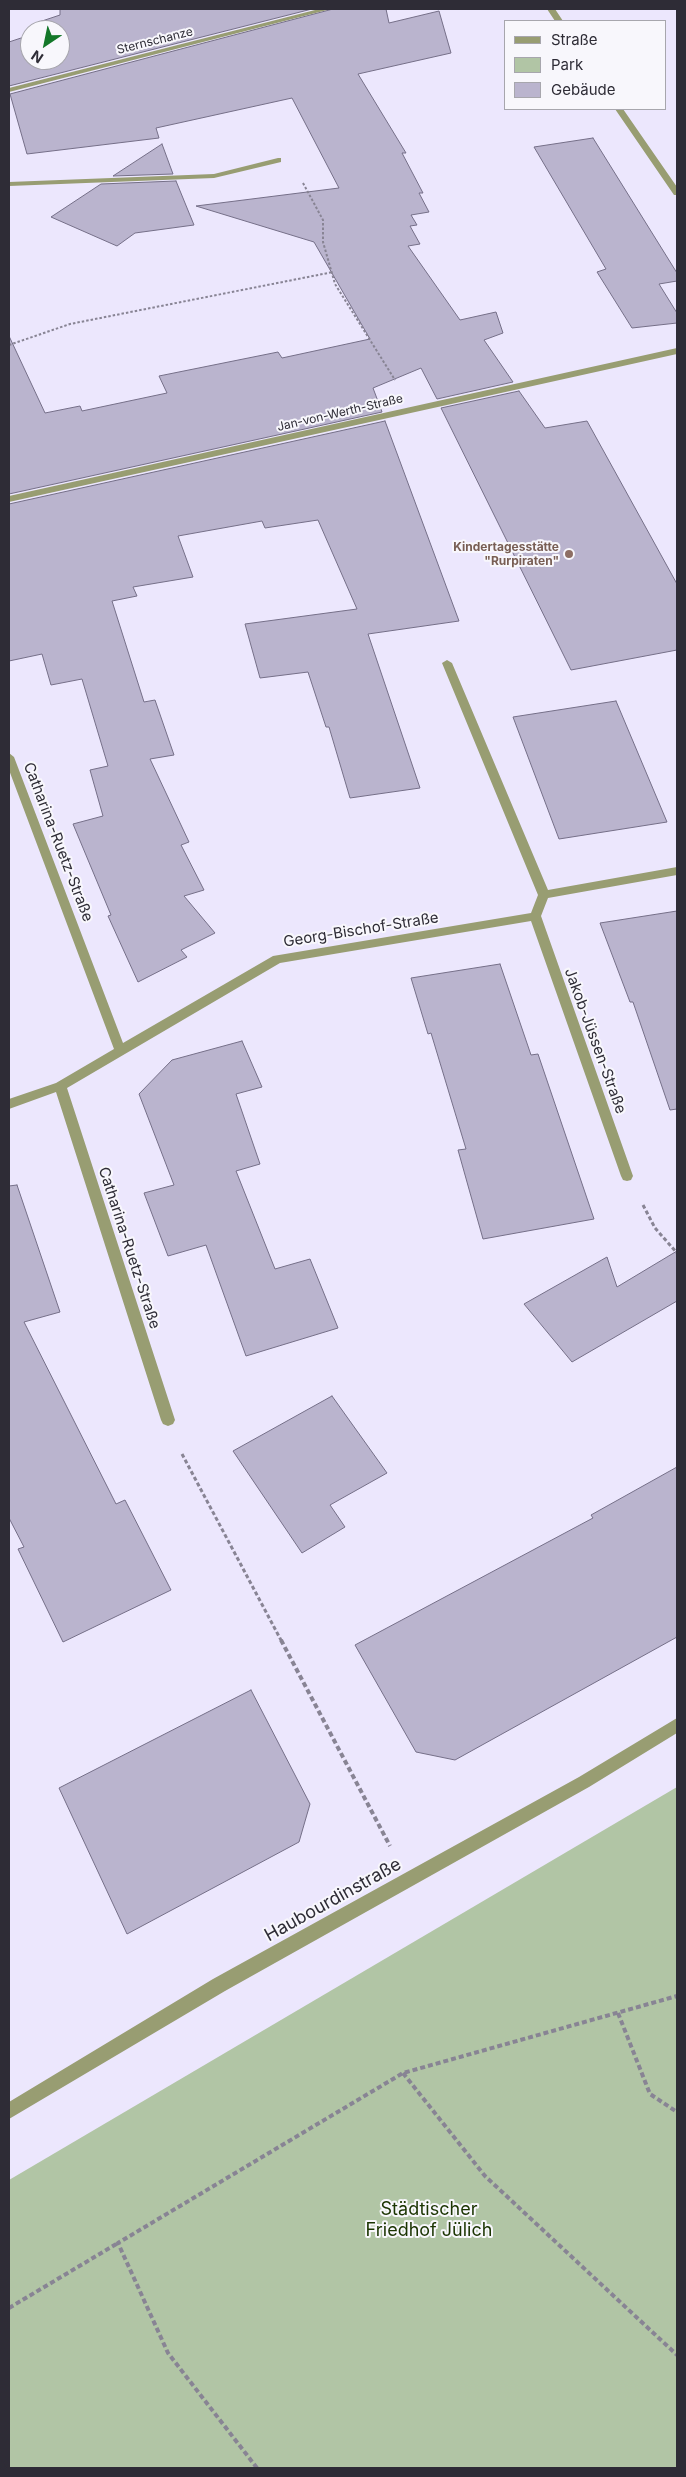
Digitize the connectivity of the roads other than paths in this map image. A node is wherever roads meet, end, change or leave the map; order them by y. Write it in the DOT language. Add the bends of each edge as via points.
graph roads {
  1 [pos="298,9"];
  2 [pos="328,9"];
  3 [pos="551,9"];
  4 [pos="307,14"];
  5 [pos="558,20"];
  6 [pos="9,90"];
  7 [pos="621,110"];
  8 [pos="278,160"];
  9 [pos="9,184"];
  10 [pos="677,193"];
  11 [pos="677,351"];
  12 [pos="9,499"];
  13 [pos="447,664"];
  14 [pos="9,757"];
  15 [pos="677,871"];
  16 [pos="544,895"];
  17 [pos="535,916"];
  18 [pos="120,1050"];
  19 [pos="60,1086"];
  20 [pos="9,1104"];
  21 [pos="627,1176"];
  22 [pos="168,1420"];
  23 [pos="677,1725"];
  24 [pos="9,2111"];
  1 -- 4 [label="street"];
  2 -- 4 [label="street, Sternschanze"];
  3 -- 5 [label="street"];
  4 -- 6 [label="street, Sternschanze"];
  7 -- 10 [label="street"];
  8 -- 9 [label="street" via="214,176"];
  11 -- 12 [label="street, Jan-von-Werth-Straße"];
  13 -- 16 [label="street"];
  14 -- 18 [label="street, Catharina-Ruetz-Straße"];
  15 -- 16 [label="street"];
  16 -- 17 [label="street"];
  17 -- 18 [label="street, Georg-Bischof-Straße" via="277,959"];
  17 -- 21 [label="street, Jakob-Jüssen-Straße"];
  18 -- 19 [label="street, Georg-Bischof-Straße"];
  19 -- 20 [label="street, Georg-Bischof-Straße"];
  19 -- 22 [label="street, Catharina-Ruetz-Straße"];
  23 -- 24 [label="street, Haubourdinstraße" via="584,1782 219,1985"];
}
